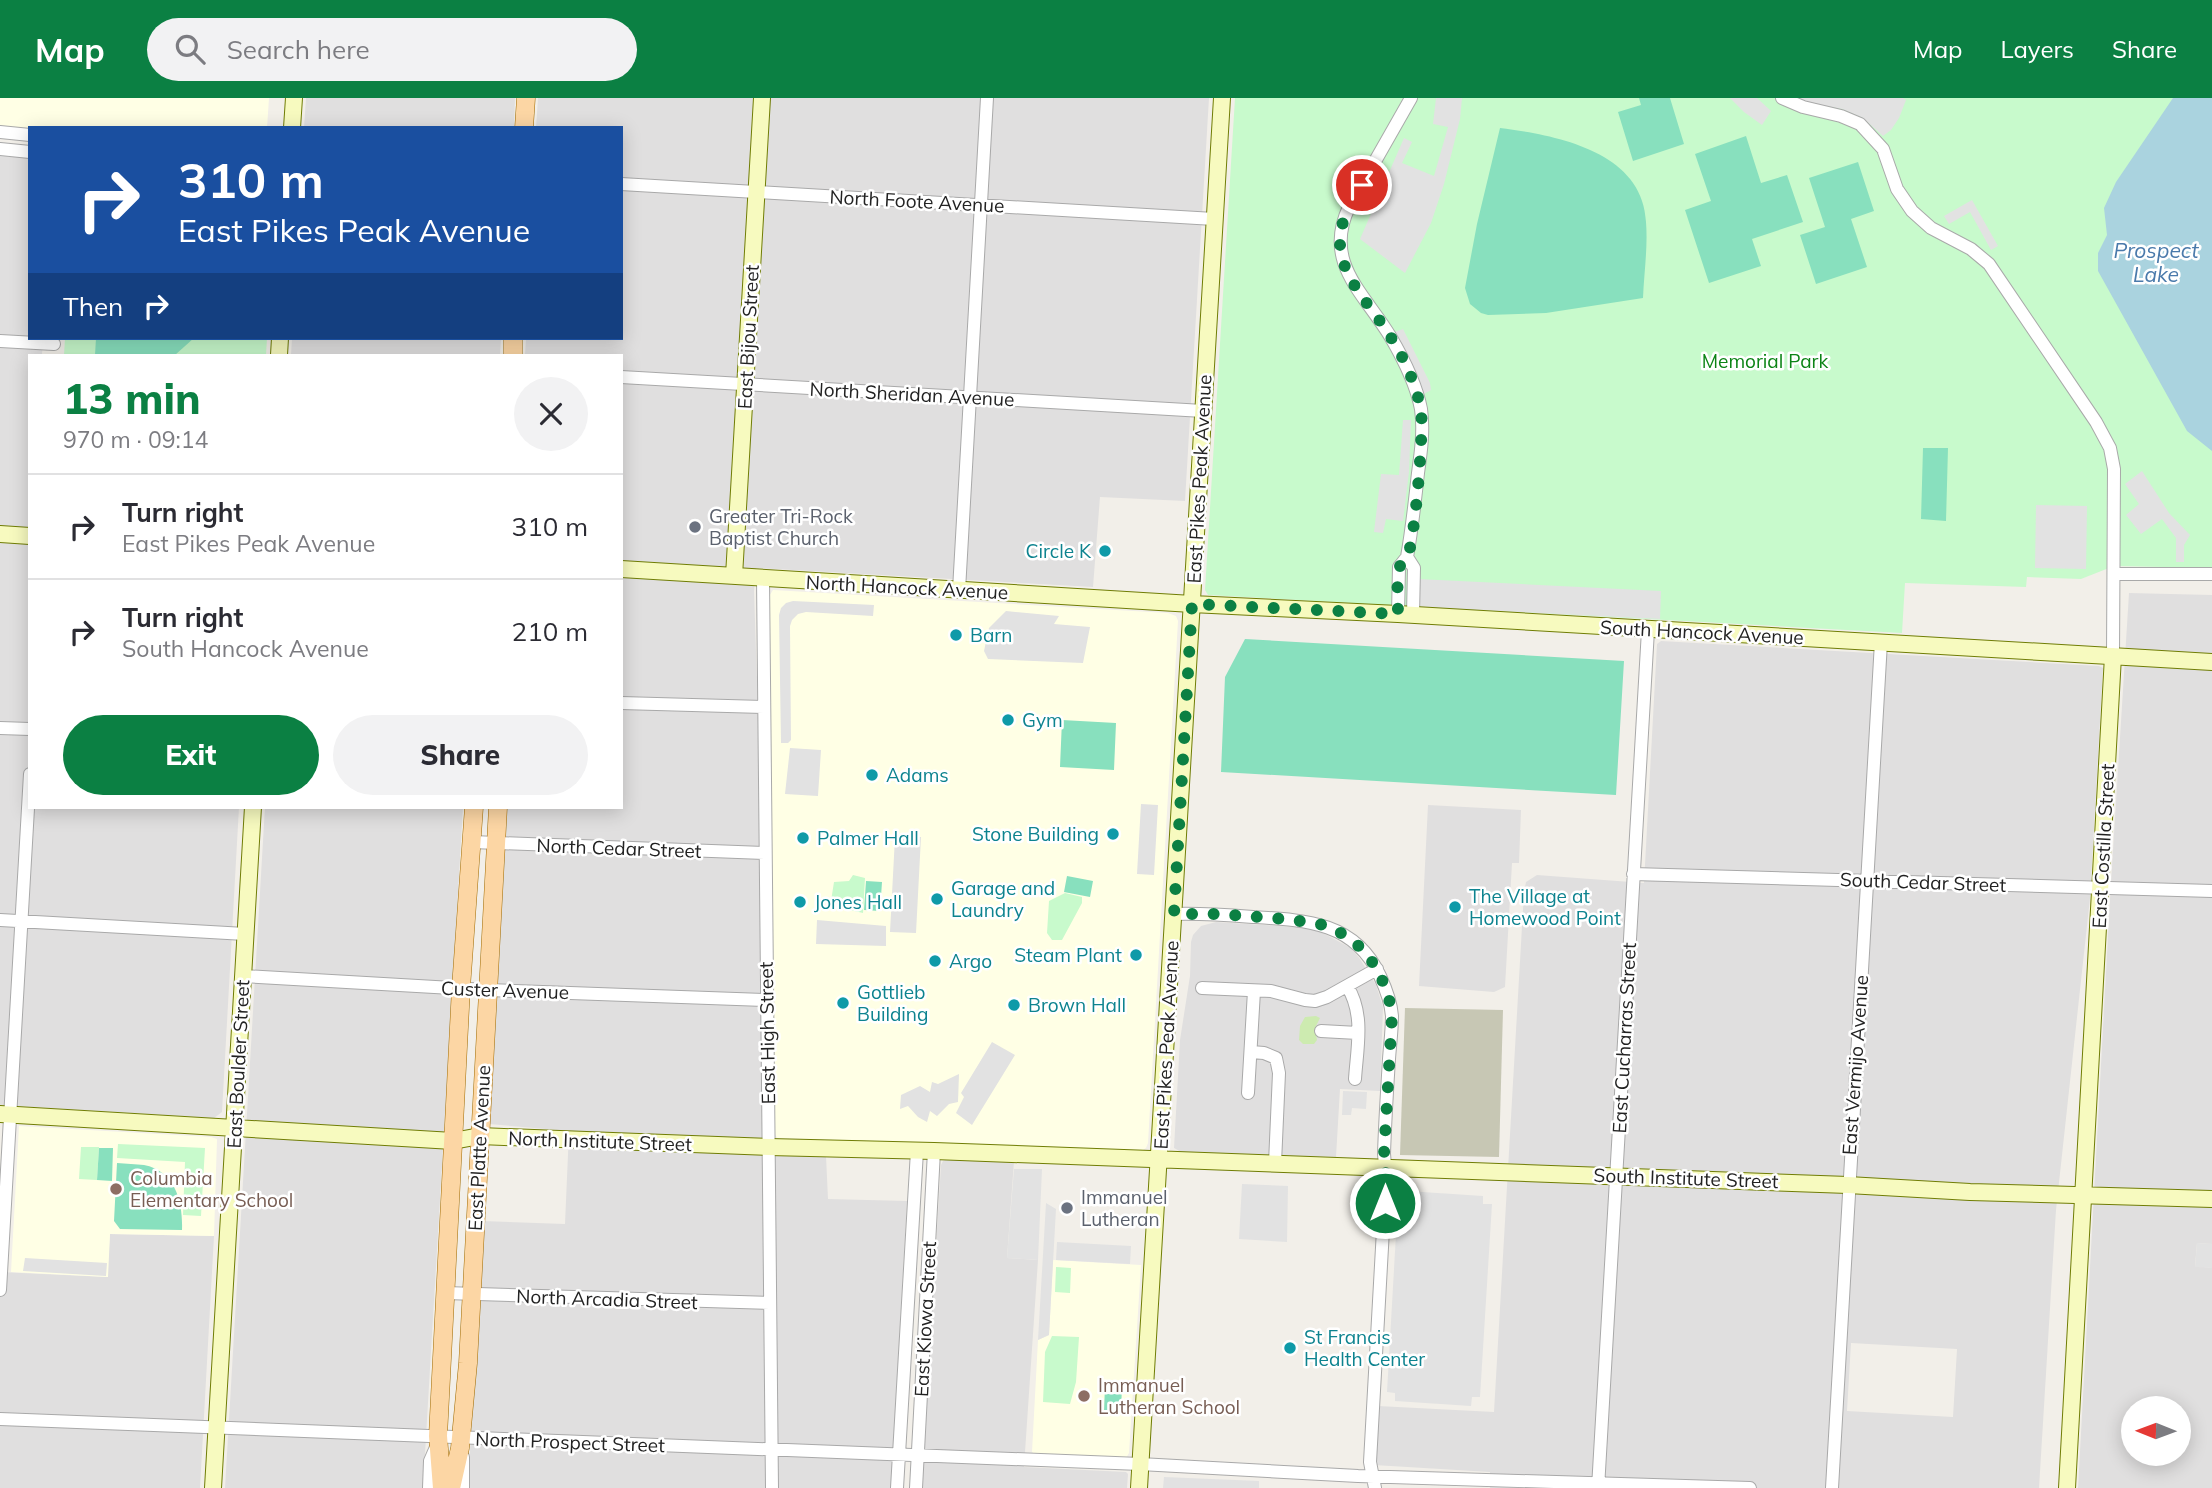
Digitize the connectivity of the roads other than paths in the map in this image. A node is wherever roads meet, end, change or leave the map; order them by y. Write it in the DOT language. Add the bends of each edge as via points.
graph roads {
  1 [pos="294,98"];
  2 [pos="526,98"];
  3 [pos="762,98"];
  4 [pos="987,98"];
  5 [pos="1222,98"];
  6 [pos="1411,98"];
  7 [pos="1782,98"];
  8 [pos="292,126"];
  9 [pos="524,126"];
  10 [pos="0,132"];
  11 [pos="28,135"];
  12 [pos="0,149"];
  13 [pos="28,152"];
  14 [pos="623,184"];
  15 [pos="757,192"];
  16 [pos="980,205"];
  17 [pos="1214,219"];
  18 [pos="0,341"];
  19 [pos="54,346"];
  20 [pos="623,377"];
  21 [pos="744,384"];
  22 [pos="970,398"];
  23 [pos="1203,411"];
  24 [pos="0,534"];
  25 [pos="28,536"];
  26 [pos="623,569"];
  27 [pos="2212,573"];
  28 [pos="2115,574"];
  29 [pos="734,576"];
  30 [pos="763,578"];
  31 [pos="959,590"];
  32 [pos="1192,604"];
  33 [pos="1405,614"];
  34 [pos="1648,630"];
  35 [pos="1881,642"];
  36 [pos="2113,656"];
  37 [pos="2212,662"];
  38 [pos="623,703"];
  39 [pos="763,707"];
  40 [pos="0,728"];
  41 [pos="28,729"];
  42 [pos="28,809"];
  43 [pos="253,809"];
  44 [pos="474,809"];
  45 [pos="498,809"];
  46 [pos="472,842"];
  47 [pos="496,843"];
  48 [pos="765,853"];
  49 [pos="1633,874"];
  50 [pos="1867,881"];
  51 [pos="2101,888"];
  52 [pos="2212,891"];
  53 [pos="1174,914"];
  54 [pos="0,920"];
  55 [pos="22,922"];
  56 [pos="245,934"];
  57 [pos="1377,969"];
  58 [pos="243,976"];
  59 [pos="1347,986"];
  60 [pos="461,988"];
  61 [pos="1202,988"];
  62 [pos="487,990"];
  63 [pos="1254,991"];
  64 [pos="766,1000"];
  65 [pos="1321,1031"];
  66 [pos="1358,1033"];
  67 [pos="1251,1052"];
  68 [pos="1355,1079"];
  69 [pos="1248,1093"];
  70 [pos="5,1114"];
  71 [pos="234,1129"];
  72 [pos="480,1136"];
  73 [pos="453,1141"];
  74 [pos="769,1147"];
  75 [pos="917,1151"];
  76 [pos="934,1151"];
  77 [pos="1160,1159"];
  78 [pos="1275,1163"];
  79 [pos="1385,1168"];
  80 [pos="1616,1176"];
  81 [pos="1848,1185"];
  82 [pos="2083,1195"];
  83 [pos="2212,1199"];
  84 [pos="0,1290"];
  85 [pos="445,1293"];
  86 [pos="471,1294"];
  87 [pos="769,1303"];
  88 [pos="0,1419"];
  89 [pos="217,1429"];
  90 [pos="438,1441"];
  91 [pos="461,1442"];
  92 [pos="772,1451"];
  93 [pos="900,1455"];
  94 [pos="918,1455"];
  95 [pos="1140,1464"];
  96 [pos="1373,1482"];
  97 [pos="1598,1485"];
  98 [pos="213,1488"];
  99 [pos="429,1488"];
  100 [pos="442,1488"];
  101 [pos="451,1488"];
  102 [pos="463,1488"];
  103 [pos="772,1488"];
  104 [pos="897,1488"];
  105 [pos="916,1488"];
  106 [pos="1139,1488"];
  107 [pos="1750,1488"];
  108 [pos="1832,1488"];
  109 [pos="2067,1488"];
  1 -- 8 [label="street"];
  2 -- 9 [label="main road"];
  3 -- 15 [label="street, East Bijou Street"];
  4 -- 16 [label="street"];
  5 -- 17 [label="street, East Pikes Peak Avenue"];
  6 -- 33 [label="street" via="1349,207 1340,238 1347,272 1394,342 1421,409 1422,443 1412,530 1407,557 1399,566"];
  7 -- 28 [label="street, East Costilla Street" via="1860,124 1883,149 1897,189 1912,211 1931,228 1983,258 1997,275 2110,448 2115,469"];
  10 -- 11 [label="street"];
  12 -- 13 [label="street"];
  14 -- 15 [label="street, North Foote Avenue"];
  15 -- 16 [label="street, North Foote Avenue"];
  15 -- 21 [label="street, East Bijou Street"];
  16 -- 17 [label="street, North Foote Avenue"];
  16 -- 22 [label="street"];
  17 -- 23 [label="street, East Pikes Peak Avenue"];
  18 -- 19 [label="street"];
  20 -- 21 [label="street, North Sheridan Avenue"];
  21 -- 22 [label="street, North Sheridan Avenue"];
  21 -- 29 [label="street, East Bijou Street"];
  22 -- 23 [label="street, North Sheridan Avenue"];
  22 -- 31 [label="street"];
  23 -- 32 [label="street, East Pikes Peak Avenue"];
  24 -- 25 [label="street"];
  26 -- 29 [label="street, North Hancock Avenue"];
  27 -- 28 [label="street"];
  28 -- 36 [label="street, East Costilla Street"];
  29 -- 30 [label="street, North Hancock Avenue"];
  30 -- 31 [label="street, North Hancock Avenue"];
  30 -- 39 [label="street, East High Street"];
  31 -- 32 [label="street, North Hancock Avenue"];
  32 -- 33 [label="street, South Hancock Avenue"];
  32 -- 53 [label="street, East Pikes Peak Avenue"];
  33 -- 34 [label="street, South Hancock Avenue"];
  34 -- 35 [label="street, South Hancock Avenue"];
  34 -- 49 [label="street, East Cucharras Street"];
  35 -- 36 [label="street, South Hancock Avenue"];
  35 -- 50 [label="street, East Vermijo Avenue"];
  36 -- 37 [label="street, South Hancock Avenue"];
  36 -- 51 [label="street, East Costilla Street"];
  38 -- 39 [label="street"];
  39 -- 48 [label="street, East High Street"];
  40 -- 41 [label="street"];
  42 -- 55 [label="street"];
  43 -- 56 [label="street, East Boulder Street"];
  44 -- 46 [label="main road, East Platte Avenue"];
  45 -- 47 [label="main road, East Platte Avenue"];
  46 -- 47 [label="street, North Cedar Street"];
  46 -- 60 [label="main road, East Platte Avenue"];
  47 -- 48 [label="street, North Cedar Street"];
  47 -- 62 [label="main road, East Platte Avenue"];
  48 -- 64 [label="street, East High Street"];
  49 -- 50 [label="street, South Cedar Street"];
  49 -- 80 [label="street, East Cucharras Street"];
  50 -- 51 [label="street, South Cedar Street"];
  50 -- 81 [label="street, East Vermijo Avenue"];
  51 -- 52 [label="street, South Cedar Street"];
  51 -- 82 [label="street, East Costilla Street"];
  53 -- 57 [label="street" via="1320,924 1355,942"];
  53 -- 77 [label="street, East Pikes Peak Avenue"];
  54 -- 55 [label="street"];
  55 -- 56 [label="street"];
  55 -- 70 [label="street"];
  56 -- 58 [label="street, East Boulder Street"];
  57 -- 59 [label="street"];
  57 -- 79 [label="street" via="1392,1016"];
  58 -- 60 [label="street, Custer Avenue"];
  58 -- 71 [label="street, East Boulder Street"];
  59 -- 63 [label="street" via="1315,1001"];
  59 -- 66 [label="street" via="1356,1004"];
  60 -- 62 [label="street, Custer Avenue"];
  60 -- 73 [label="main road, East Platte Avenue"];
  61 -- 63 [label="street"];
  62 -- 64 [label="street, Custer Avenue"];
  62 -- 72 [label="main road, East Platte Avenue"];
  63 -- 67 [label="street"];
  64 -- 74 [label="street, East High Street"];
  65 -- 66 [label="street"];
  66 -- 68 [label="street"];
  67 -- 69 [label="street"];
  67 -- 78 [label="street" via="1276,1058"];
  70 -- 71 [label="street, North Institute Street"];
  70 -- 84 [label="street"];
  71 -- 73 [label="street, North Institute Street"];
  71 -- 89 [label="street, East Boulder Street"];
  72 -- 73 [label="street, North Institute Street"];
  72 -- 74 [label="street, North Institute Street"];
  72 -- 86 [label="main road, East Platte Avenue"];
  73 -- 85 [label="main road, East Platte Avenue"];
  74 -- 75 [label="street, North Institute Street"];
  74 -- 87 [label="street, East High Street"];
  75 -- 76 [label="street, North Institute Street"];
  75 -- 93 [label="street, East Kiowa Street"];
  76 -- 77 [label="street, North Institute Street"];
  76 -- 94 [label="street, East Kiowa Street"];
  77 -- 78 [label="street, South Institute Street"];
  77 -- 95 [label="street, East Pikes Peak Avenue"];
  78 -- 79 [label="street, South Institute Street"];
  79 -- 80 [label="street, South Institute Street"];
  79 -- 96 [label="street" via="1370,1462"];
  80 -- 81 [label="street, South Institute Street"];
  80 -- 97 [label="street, East Cucharras Street"];
  81 -- 82 [label="street, South Institute Street"];
  81 -- 108 [label="street, East Vermijo Avenue"];
  82 -- 83 [label="street, South Institute Street"];
  82 -- 109 [label="street, East Costilla Street"];
  85 -- 86 [label="street, North Arcadia Street"];
  85 -- 90 [label="main road, East Platte Avenue"];
  86 -- 87 [label="street, North Arcadia Street"];
  86 -- 91 [label="main road, East Platte Avenue"];
  87 -- 92 [label="street, East High Street"];
  88 -- 89 [label="street, North Prospect Street"];
  89 -- 90 [label="street, North Prospect Street"];
  89 -- 98 [label="street, East Boulder Street"];
  90 -- 91 [label="street, North Prospect Street"];
  90 -- 99 [label="street" via="430,1461"];
  90 -- 100 [label="main road, East Platte Avenue"];
  91 -- 92 [label="street, North Prospect Street"];
  91 -- 101 [label="main road, East Platte Avenue"];
  91 -- 102 [label="street"];
  92 -- 93 [label="street, North Prospect Street"];
  92 -- 103 [label="street, East High Street"];
  93 -- 94 [label="street, North Prospect Street"];
  93 -- 104 [label="street, East Kiowa Street"];
  94 -- 95 [label="street, North Prospect Street"];
  94 -- 105 [label="street, East Kiowa Street"];
  95 -- 96 [label="street, North Prospect Street"];
  95 -- 106 [label="street, East Pikes Peak Avenue"];
  96 -- 97 [label="street, North Prospect Street"];
  97 -- 107 [label="street, North Prospect Street"];
}
